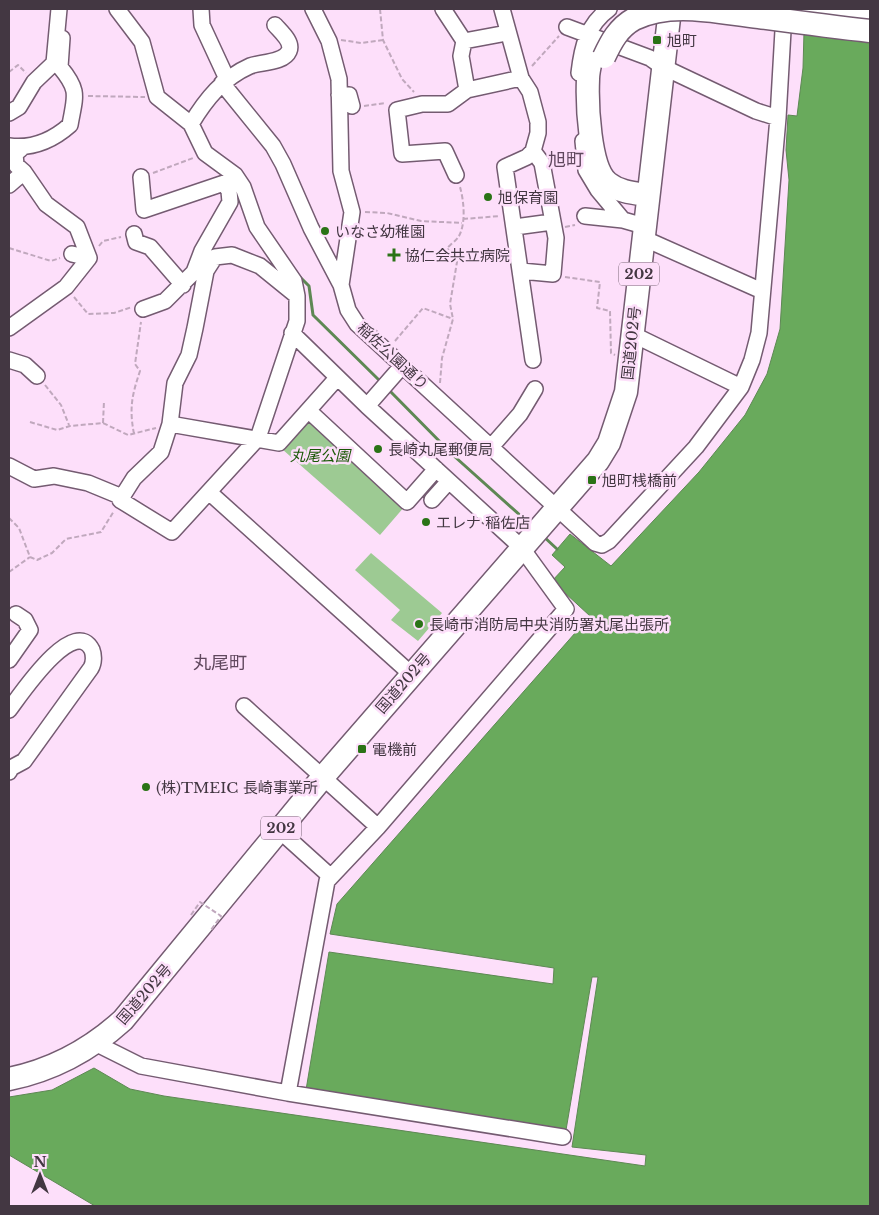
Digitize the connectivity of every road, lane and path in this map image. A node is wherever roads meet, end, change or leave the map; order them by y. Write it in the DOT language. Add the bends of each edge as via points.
graph roads {
  1 [pos="60,9"];
  2 [pos="117,9"];
  3 [pos="201,9"];
  4 [pos="313,9"];
  5 [pos="380,9"];
  6 [pos="443,9"];
  7 [pos="502,9"];
  8 [pos="609,9"];
  9 [pos="632,9"];
  10 [pos="784,9"];
  11 [pos="670,12"];
  12 [pos="786,18"];
  13 [pos="870,19"];
  14 [pos="276,25"];
  15 [pos="567,27"];
  16 [pos="870,31"];
  17 [pos="507,33"];
  18 [pos="57,37"];
  19 [pos="383,40"];
  20 [pos="329,41"];
  21 [pos="464,41"];
  22 [pos="595,48"];
  23 [pos="662,67"];
  24 [pos="9,72"];
  25 [pos="521,78"];
  26 [pos="225,81"];
  27 [pos="34,82"];
  28 [pos="467,90"];
  29 [pos="339,94"];
  30 [pos="75,96"];
  31 [pos="156,97"];
  32 [pos="422,104"];
  33 [pos="352,106"];
  34 [pos="397,110"];
  35 [pos="9,113"];
  36 [pos="778,118"];
  37 [pos="191,124"];
  38 [pos="15,147"];
  39 [pos="533,151"];
  40 [pos="205,153"];
  41 [pos="24,172"];
  42 [pos="456,175"];
  43 [pos="141,177"];
  44 [pos="9,185"];
  45 [pos="648,195"];
  46 [pos="352,212"];
  47 [pos="585,216"];
  48 [pos="463,219"];
  49 [pos="514,221"];
  50 [pos="552,222"];
  51 [pos="462,223"];
  52 [pos="637,228"];
  53 [pos="134,234"];
  54 [pos="9,248"];
  55 [pos="72,254"];
  56 [pos="89,258"];
  57 [pos="522,271"];
  58 [pos="553,274"];
  59 [pos="183,285"];
  60 [pos="341,286"];
  61 [pos="66,287"];
  62 [pos="762,291"];
  63 [pos="297,296"];
  64 [pos="143,309"];
  65 [pos="453,319"];
  66 [pos="9,328"];
  67 [pos="292,333"];
  68 [pos="632,334"];
  69 [pos="387,351"];
  70 [pos="611,353"];
  71 [pos="9,360"];
  72 [pos="533,360"];
  73 [pos="402,366"];
  74 [pos="36,376"];
  75 [pos="337,378"];
  76 [pos="740,387"];
  77 [pos="535,389"];
  78 [pos="437,398"];
  79 [pos="104,401"];
  80 [pos="371,402"];
  81 [pos="309,411"];
  82 [pos="30,422"];
  83 [pos="103,423"];
  84 [pos="170,424"];
  85 [pos="70,426"];
  86 [pos="150,430"];
  87 [pos="134,434"];
  88 [pos="258,438"];
  89 [pos="491,447"];
  90 [pos="9,466"];
  91 [pos="436,469"];
  92 [pos="449,481"];
  93 [pos="210,493"];
  94 [pos="121,499"];
  95 [pos="432,500"];
  96 [pos="553,513"];
  97 [pos="9,518"];
  98 [pos="525,544"];
  99 [pos="30,557"];
  100 [pos="9,572"];
  101 [pos="16,614"];
  102 [pos="9,660"];
  103 [pos="411,674"];
  104 [pos="244,706"];
  105 [pos="9,710"];
  106 [pos="9,772"];
  107 [pos="323,777"];
  108 [pos="378,826"];
  109 [pos="279,830"];
  110 [pos="330,876"];
  111 [pos="191,915"];
  112 [pos="211,930"];
  113 [pos="95,1043"];
  114 [pos="9,1079"];
  115 [pos="288,1092"];
  116 [pos="563,1137"];
  1 -- 18 [label="street"];
  2 -- 31 [label="street" via="142,42"];
  3 -- 26 [label="street" via="202,25"];
  4 -- 20 [label="street, 稲佐公園通り"];
  5 -- 19 [label="path"];
  6 -- 21 [label="street"];
  7 -- 17 [label="street"];
  8 -- 22 [label="street"];
  9 -- 22 [label="highway" via="612,21"];
  10 -- 12 [label="street, 稲佐公園通り"];
  11 -- 12 [label="street"];
  11 -- 23 [label="highway, 国道202号 / 202"];
  12 -- 13 [label="highway"];
  12 -- 36 [label="street, 稲佐公園通り"];
  14 -- 26 [label="street" via="290,43 287,54 251,66"];
  15 -- 22 [label="street"];
  15 -- 25 [label="path"];
  16 -- 22 [label="highway, bridge" via="690,9 660,11 633,20"];
  17 -- 21 [label="street"];
  17 -- 25 [label="street"];
  18 -- 27 [label="street" via="54,64"];
  18 -- 30 [label="street" via="62,38 60,67 74,84"];
  19 -- 20 [label="path" via="361,43"];
  19 -- 32 [label="path" via="402,79"];
  20 -- 29 [label="street, 稲佐公園通り" via="339,79"];
  21 -- 28 [label="street" via="461,56"];
  22 -- 23 [label="street" via="650,58"];
  22 -- 45 [label="highway" via="588,78 595,161 601,176 620,191"];
  22 -- 52 [label="street" via="583,44 578,74 584,161 591,181"];
  23 -- 36 [label="street"];
  23 -- 45 [label="highway, 国道202号 / 202"];
  24 -- 27 [label="path" via="18,65"];
  25 -- 28 [label="street"];
  25 -- 39 [label="street" via="536,109 538,133"];
  26 -- 37 [label="street" via="202,105"];
  26 -- 60 [label="street" via="284,164 311,228"];
  27 -- 35 [label="street" via="19,107"];
  28 -- 32 [label="street" via="448,104"];
  29 -- 33 [label="street" via="349,95"];
  29 -- 46 [label="street, 稲佐公園通り" via="341,171"];
  30 -- 31 [label="path"];
  30 -- 38 [label="street" via="70,125 56,137"];
  31 -- 37 [label="street"];
  32 -- 34 [label="street"];
  33 -- 34 [label="path" via="390,103"];
  34 -- 42 [label="street" via="402,154 445,151"];
  36 -- 62 [label="street, 稲佐公園通り"];
  37 -- 40 [label="street"];
  38 -- 41 [label="street" via="16,165"];
  39 -- 49 [label="street" via="505,167"];
  39 -- 50 [label="street" via="542,163"];
  40 -- 43 [label="path"];
  40 -- 63 [label="street" via="230,170 238,180 257,227 294,281"];
  41 -- 44 [label="street"];
  41 -- 56 [label="street" via="46,204 77,227"];
  42 -- 48 [label="path" via="463,200"];
  43 -- 59 [label="street" via="144,210 224,183 228,188 228,206 194,272"];
  45 -- 52 [label="highway, 国道202号 / 202"];
  46 -- 51 [label="path"];
  46 -- 60 [label="street, 稲佐公園通り"];
  47 -- 52 [label="street"];
  48 -- 49 [label="path"];
  48 -- 51 [label="path"];
  49 -- 50 [label="street"];
  49 -- 57 [label="street"];
  50 -- 58 [label="street" via="556,246"];
  51 -- 65 [label="path" via="459,236 447,248 457,262 450,304"];
  52 -- 62 [label="street"];
  52 -- 68 [label="highway, 国道202号 / 202"];
  53 -- 56 [label="path" via="103,241"];
  53 -- 59 [label="street" via="136,242 150,247"];
  54 -- 55 [label="path" via="50,261"];
  55 -- 56 [label="street"];
  56 -- 61 [label="street"];
  57 -- 58 [label="street"];
  57 -- 72 [label="street"];
  58 -- 70 [label="path" via="600,282 597,308 610,311"];
  59 -- 64 [label="street" via="165,301"];
  60 -- 69 [label="street, 稲佐公園通り" via="348,310 357,324"];
  61 -- 64 [label="path" via="88,314 114,313 129,306"];
  61 -- 66 [label="street"];
  62 -- 76 [label="street, 稲佐公園通り" via="757,342"];
  63 -- 67 [label="street" via="297,321"];
  63 -- 84 [label="street" via="260,266 232,255 220,255 212,260 206,271 189,355 175,383"];
  64 -- 87 [label="path" via="135,364 140,371 132,394 130,414"];
  65 -- 69 [label="path" via="424,308"];
  65 -- 78 [label="path" via="442,358"];
  67 -- 75 [label="street"];
  67 -- 88 [label="street"];
  68 -- 76 [label="street"];
  68 -- 96 [label="highway, 国道202号 / 202" via="626,392 609,443 588,476"];
  69 -- 73 [label="street, 稲佐公園通り"];
  71 -- 74 [label="street" via="25,365"];
  73 -- 78 [label="street, 稲佐公園通り"];
  73 -- 80 [label="street"];
  74 -- 85 [label="path" via="61,405"];
  75 -- 80 [label="street"];
  75 -- 81 [label="street"];
  76 -- 96 [label="street, 稲佐公園通り" via="696,447 610,541 602,545 595,543"];
  77 -- 89 [label="street" via="520,414"];
  78 -- 89 [label="street, 稲佐公園通り"];
  79 -- 83 [label="path"];
  80 -- 91 [label="street"];
  81 -- 88 [label="street" via="280,443"];
  81 -- 91 [label="street" via="406,502"];
  82 -- 85 [label="path" via="57,430"];
  83 -- 85 [label="path"];
  83 -- 87 [label="path" via="128,435"];
  84 -- 88 [label="street"];
  84 -- 94 [label="street" via="161,452 134,478"];
  86 -- 87 [label="path"];
  88 -- 93 [label="street"];
  89 -- 96 [label="street, 稲佐公園通り"];
  90 -- 94 [label="street" via="34,479 54,476 88,483"];
  91 -- 92 [label="street"];
  92 -- 95 [label="street"];
  92 -- 98 [label="street"];
  93 -- 94 [label="street" via="172,532"];
  93 -- 103 [label="street"];
  94 -- 99 [label="path" via="101,532 66,540 52,553 37,560"];
  96 -- 98 [label="highway, 国道202号 / 202"];
  97 -- 99 [label="path" via="19,528"];
  98 -- 103 [label="highway, 国道202号 / 202"];
  98 -- 108 [label="street" via="566,608"];
  99 -- 100 [label="path"];
  101 -- 102 [label="street" via="25,620 30,630"];
  103 -- 107 [label="highway, 国道202号 / 202"];
  104 -- 107 [label="street"];
  105 -- 106 [label="street" via="57,651 78,642 89,646 94,658 91,668 24,761"];
  107 -- 108 [label="street"];
  107 -- 109 [label="highway, 国道202号 / 202"];
  108 -- 110 [label="street"];
  109 -- 110 [label="street"];
  109 -- 113 [label="highway, 国道202号 / 202" via="143,998"];
  110 -- 115 [label="street"];
  111 -- 112 [label="path, bridge" via="200,902 221,916"];
  113 -- 114 [label="highway, 国道202号 / 202" via="52,1068"];
  113 -- 115 [label="street" via="141,1066"];
  115 -- 116 [label="street"];
}
